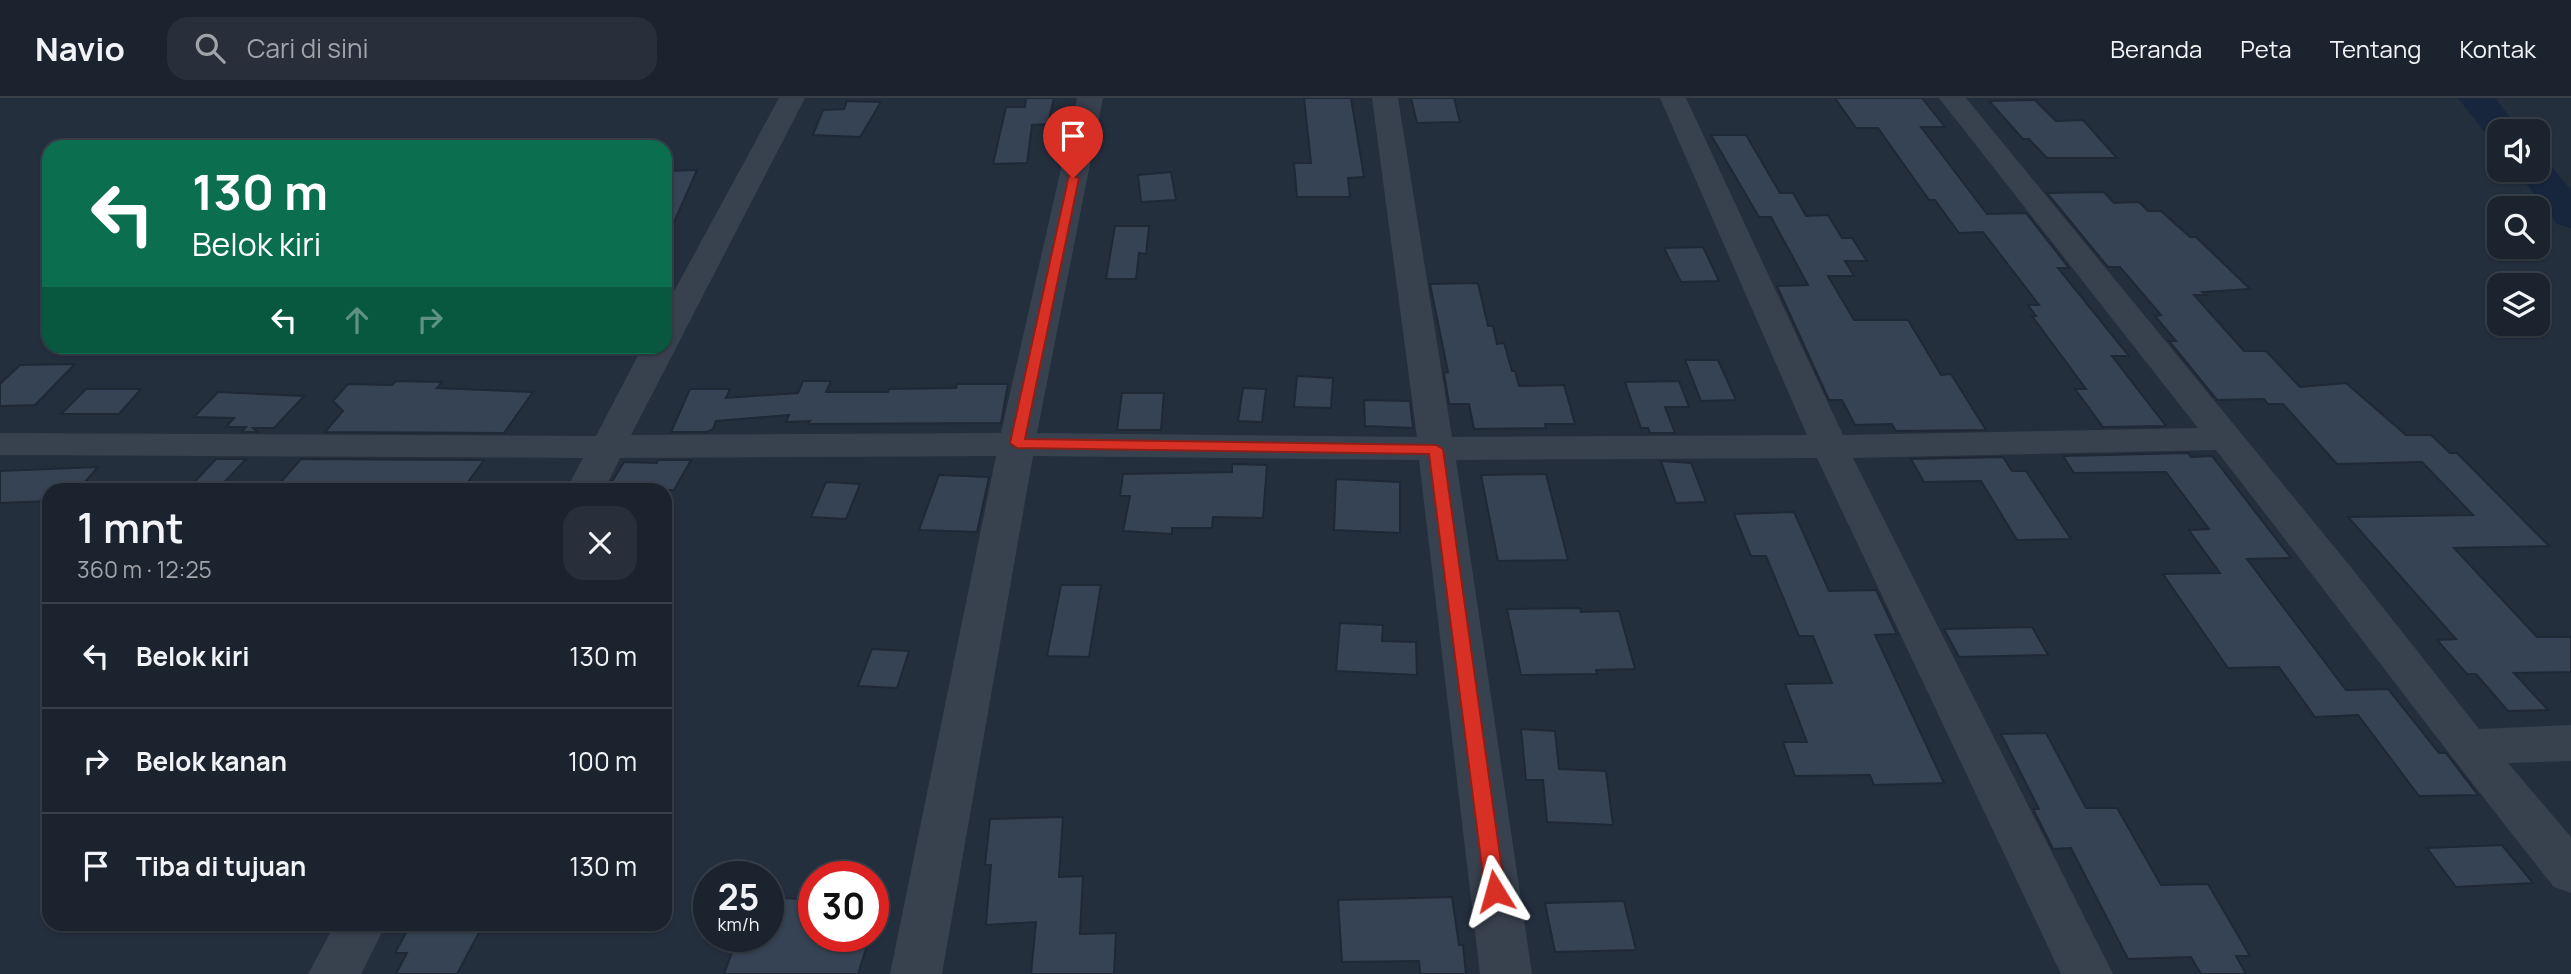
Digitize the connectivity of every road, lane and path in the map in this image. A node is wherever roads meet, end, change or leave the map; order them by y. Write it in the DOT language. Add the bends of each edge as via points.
graph roads {
  1 [pos="792,98"];
  2 [pos="1090,98"];
  3 [pos="1385,98"];
  4 [pos="1674,98"];
  5 [pos="1952,98"];
  6 [pos="672,325"];
  7 [pos="656,354"];
  8 [pos="2224,439"];
  9 [pos="1017,443"];
  10 [pos="0,444"];
  11 [pos="607,447"];
  12 [pos="1830,447"];
  13 [pos="1436,449"];
  14 [pos="589,483"];
  15 [pos="2571,743"];
  16 [pos="2468,747"];
  17 [pos="2571,872"];
  18 [pos="357,931"];
  19 [pos="334,974"];
  20 [pos="916,974"];
  21 [pos="1506,974"];
  22 [pos="2087,974"];
  1 -- 6 [label="street"];
  2 -- 9 [label="street"];
  3 -- 13 [label="street"];
  4 -- 12 [label="street"];
  5 -- 8 [label="street"];
  7 -- 11 [label="street"];
  8 -- 12 [label="street"];
  8 -- 16 [label="street"];
  9 -- 11 [label="street"];
  9 -- 13 [label="street"];
  9 -- 20 [label="street"];
  10 -- 11 [label="street"];
  11 -- 14 [label="street"];
  12 -- 13 [label="street"];
  12 -- 22 [label="street"];
  13 -- 21 [label="street"];
  15 -- 16 [label="street"];
  16 -- 17 [label="street"];
  18 -- 19 [label="street"];
}
